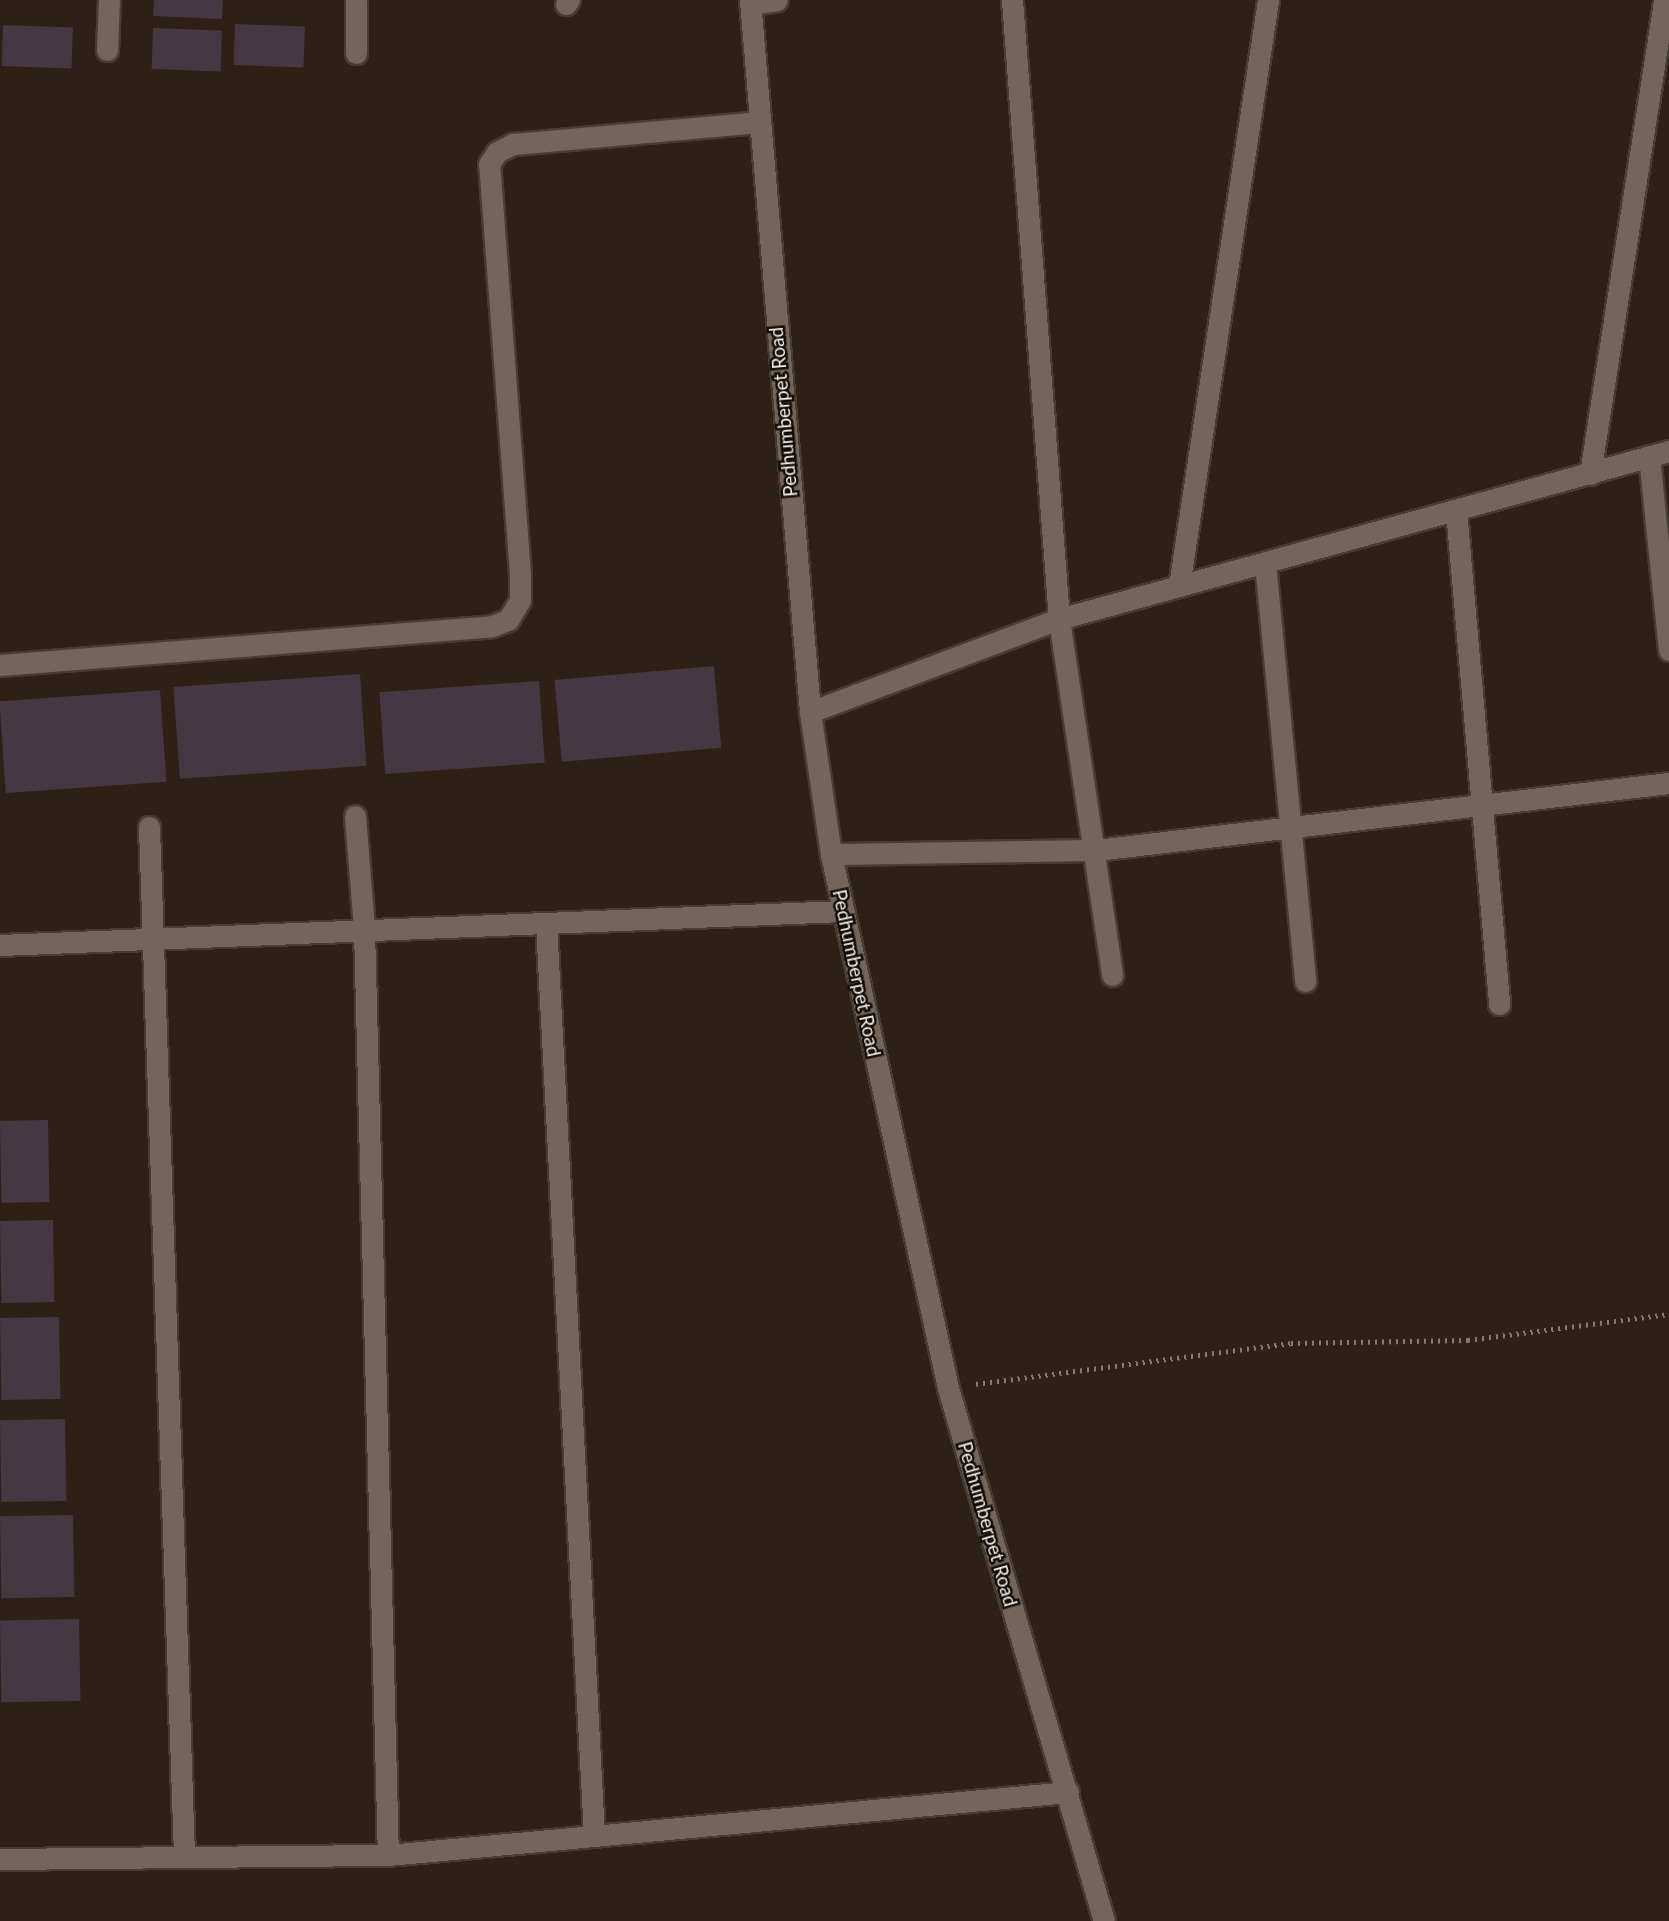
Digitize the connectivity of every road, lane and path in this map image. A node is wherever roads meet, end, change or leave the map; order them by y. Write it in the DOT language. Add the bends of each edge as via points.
graph roads {
  1 [pos="109,0"];
  2 [pos="356,0"];
  3 [pos="777,0"];
  4 [pos="1012,0"];
  5 [pos="1268,0"];
  6 [pos="1664,0"];
  7 [pos="750,2"];
  8 [pos="107,50"];
  9 [pos="356,53"];
  10 [pos="759,122"];
  11 [pos="1659,453"];
  12 [pos="1590,474"];
  13 [pos="1456,510"];
  14 [pos="1265,563"];
  15 [pos="1179,586"];
  16 [pos="1059,618"];
  17 [pos="1669,650"];
  18 [pos="0,665"];
  19 [pos="810,712"];
  20 [pos="1669,783"];
  21 [pos="1484,805"];
  22 [pos="355,816"];
  23 [pos="149,827"];
  24 [pos="1292,827"];
  25 [pos="1096,850"];
  26 [pos="831,854"];
  27 [pos="843,911"];
  28 [pos="546,923"];
  29 [pos="364,929"];
  30 [pos="156,938"];
  31 [pos="0,945"];
  32 [pos="1112,975"];
  33 [pos="1305,981"];
  34 [pos="1499,1004"];
  35 [pos="1669,1314"];
  36 [pos="948,1388"];
  37 [pos="1068,1792"];
  38 [pos="594,1836"];
  39 [pos="184,1855"];
  40 [pos="388,1855"];
  41 [pos="0,1859"];
  42 [pos="1104,1921"];
  1 -- 8 [label="street"];
  2 -- 9 [label="street"];
  3 -- 7 [label="street"];
  4 -- 16 [label="street"];
  5 -- 15 [label="street"];
  6 -- 12 [label="street"];
  7 -- 10 [label="street, Pedhumberpet Road"];
  10 -- 18 [label="street" via="513,144 497,152 489,164 520,574 520,600 508,620 492,626"];
  10 -- 19 [label="street, Pedhumberpet Road"];
  11 -- 12 [label="street"];
  11 -- 17 [label="street"];
  12 -- 13 [label="street"];
  13 -- 14 [label="street"];
  13 -- 21 [label="street"];
  14 -- 15 [label="street"];
  14 -- 24 [label="street"];
  15 -- 16 [label="street"];
  16 -- 19 [label="street"];
  16 -- 25 [label="street"];
  19 -- 26 [label="street, Pedhumberpet Road"];
  20 -- 21 [label="street"];
  21 -- 24 [label="street"];
  21 -- 34 [label="street"];
  22 -- 29 [label="street"];
  23 -- 30 [label="street"];
  24 -- 25 [label="street"];
  24 -- 33 [label="street"];
  25 -- 26 [label="street"];
  25 -- 32 [label="street"];
  26 -- 27 [label="street, Pedhumberpet Road"];
  27 -- 28 [label="street"];
  27 -- 36 [label="street, Pedhumberpet Road"];
  28 -- 29 [label="street"];
  28 -- 38 [label="street"];
  29 -- 30 [label="street"];
  29 -- 40 [label="street"];
  30 -- 31 [label="street"];
  30 -- 39 [label="street"];
  35 -- 36 [label="path" via="1468,1340 1291,1343"];
  36 -- 37 [label="street, Pedhumberpet Road"];
  37 -- 38 [label="street"];
  37 -- 42 [label="street, Pedhumberpet Road"];
  38 -- 40 [label="street"];
  39 -- 40 [label="street"];
  39 -- 41 [label="street"];
}
